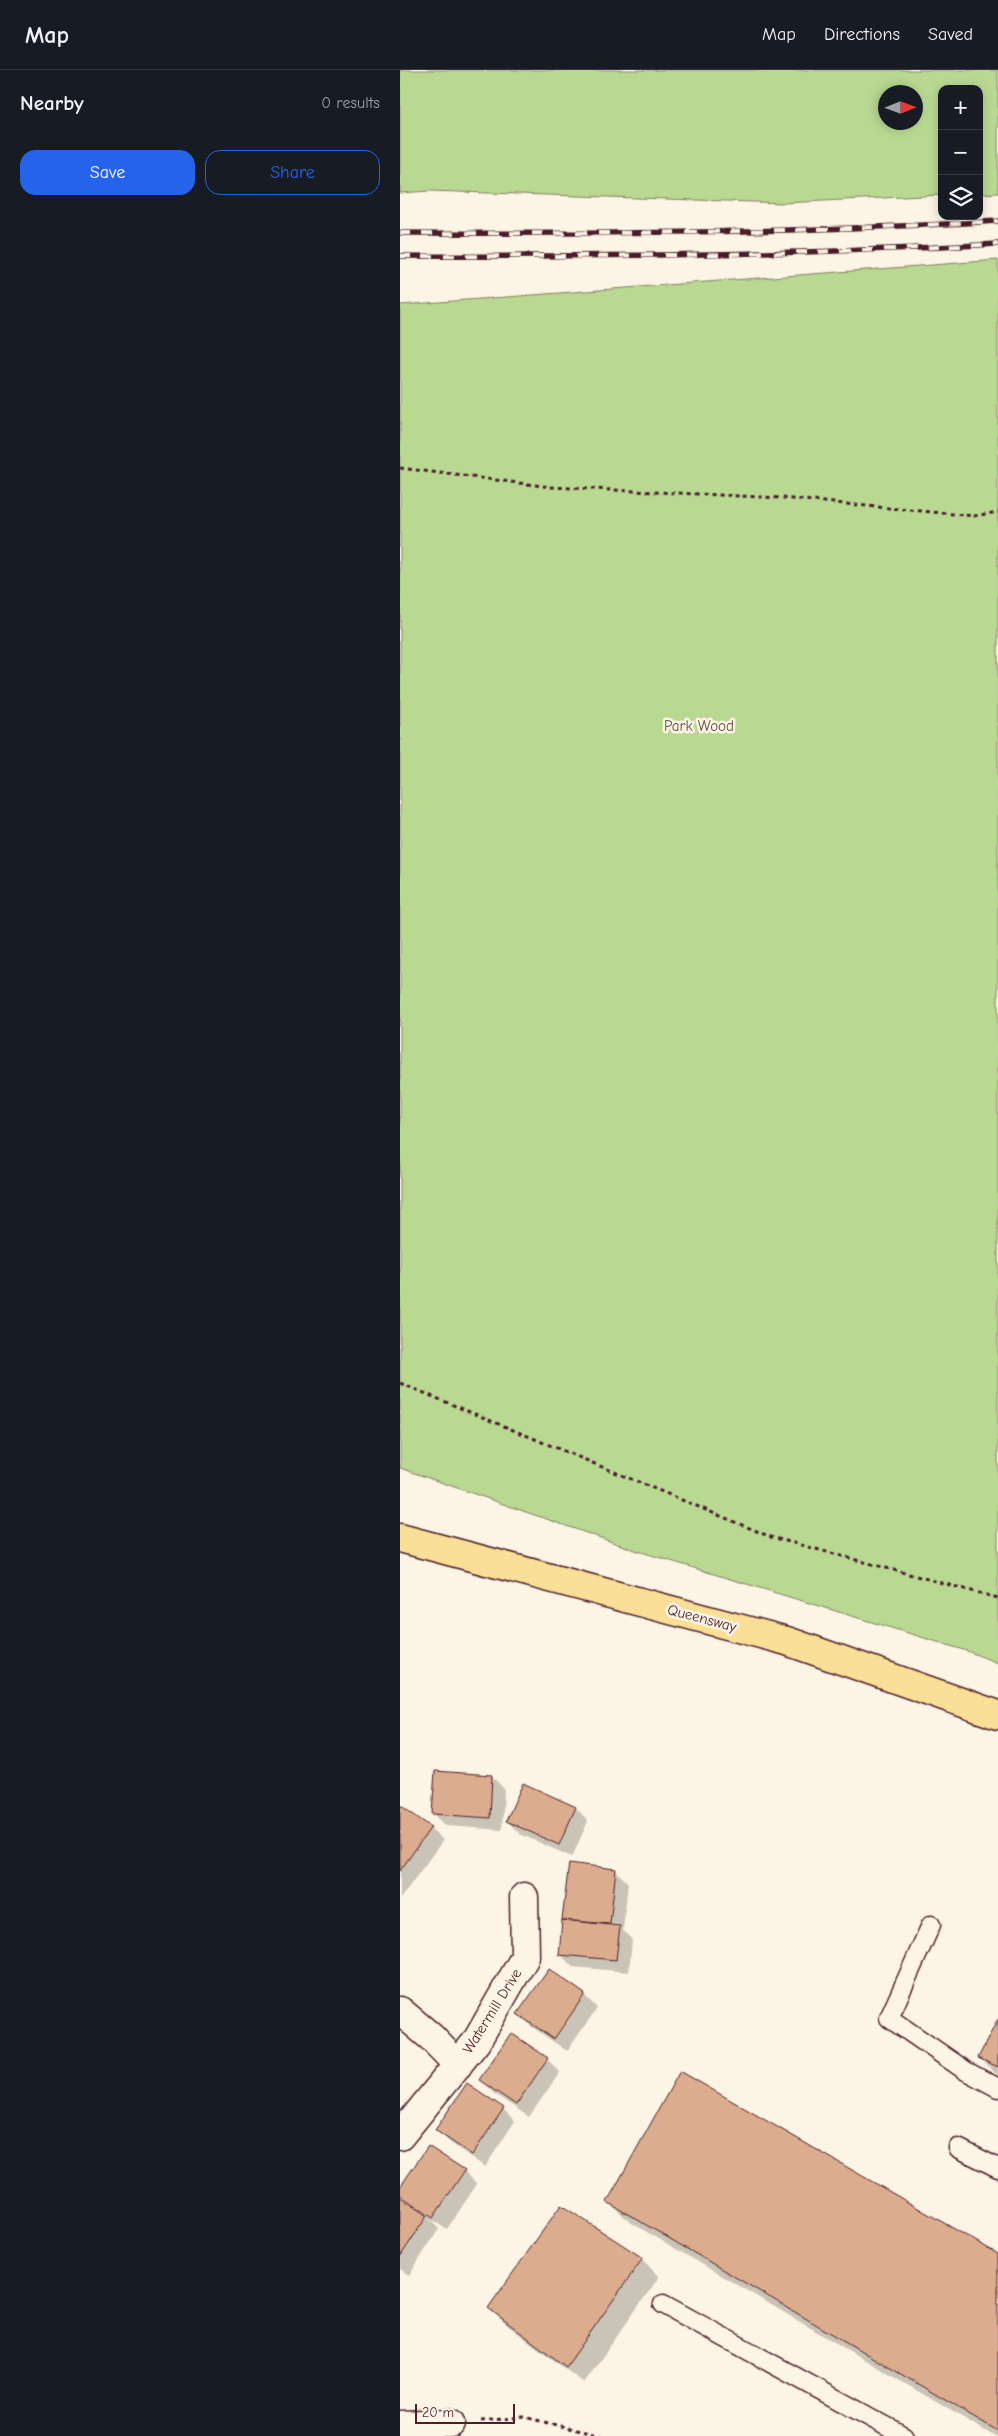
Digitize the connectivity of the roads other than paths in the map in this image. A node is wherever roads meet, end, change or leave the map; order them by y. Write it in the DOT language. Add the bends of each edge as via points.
graph roads {
  1 [pos="400,1538"];
  2 [pos="998,1715"];
  3 [pos="524,1897"];
  4 [pos="931,1925"];
  5 [pos="400,2011"];
  6 [pos="458,2064"];
  7 [pos="998,2088"];
  8 [pos="400,2136"];
  9 [pos="958,2148"];
  10 [pos="998,2168"];
  11 [pos="663,2304"];
  12 [pos="451,2423"];
  13 [pos="400,2425"];
  14 [pos="904,2436"];
  1 -- 2 [label="main road, Queensway" via="788,1641"];
  3 -- 6 [label="street, Watermill Drive" via="525,1957 476,2042"];
  4 -- 7 [label="lane" via="889,2018 966,2071"];
  5 -- 6 [label="street, Watermill Drive"];
  6 -- 8 [label="street, Watermill Drive"];
  9 -- 10 [label="lane"];
  11 -- 14 [label="lane"];
  12 -- 13 [label="street"];
}
